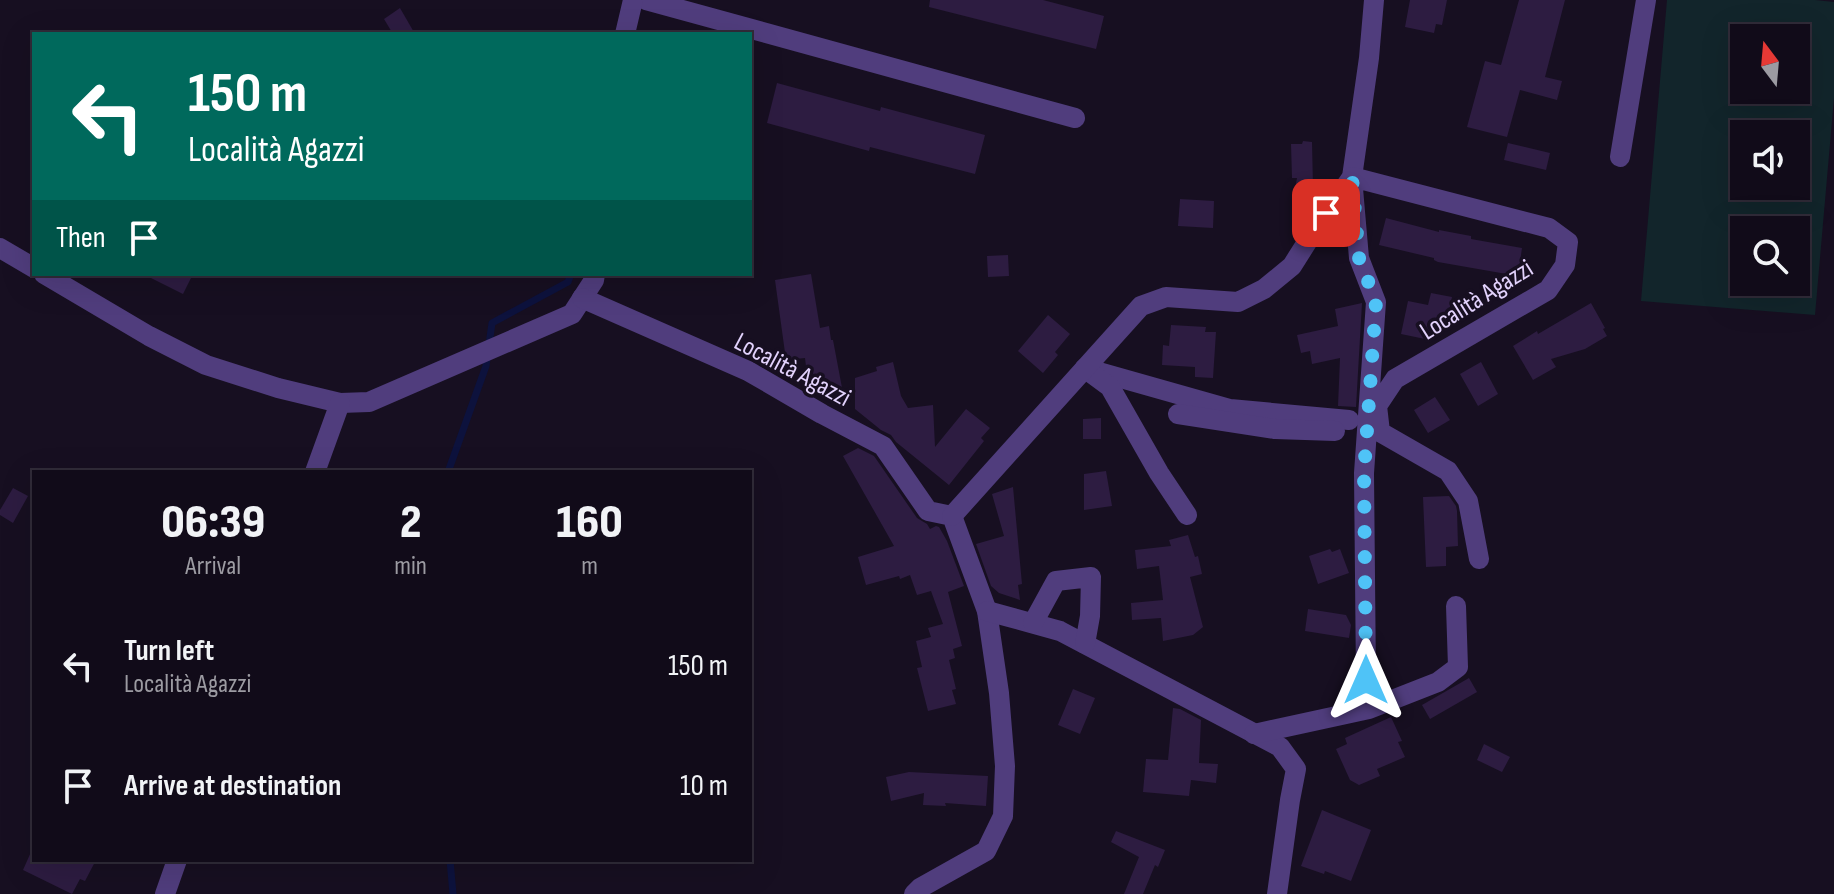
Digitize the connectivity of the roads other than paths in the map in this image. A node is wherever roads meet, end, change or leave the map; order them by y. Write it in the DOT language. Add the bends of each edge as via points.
graph roads {
  1 [pos="633,0"];
  2 [pos="646,0"];
  3 [pos="1374,0"];
  4 [pos="1646,0"];
  5 [pos="625,32"];
  6 [pos="1075,118"];
  7 [pos="1620,157"];
  8 [pos="1352,177"];
  9 [pos="0,248"];
  10 [pos="32,267"];
  11 [pos="47,276"];
  12 [pos="595,276"];
  13 [pos="582,298"];
  14 [pos="1085,368"];
  15 [pos="340,403"];
  16 [pos="1178,414"];
  17 [pos="1349,420"];
  18 [pos="1367,431"];
  19 [pos="316,470"];
  20 [pos="1187,515"];
  21 [pos="952,516"];
  22 [pos="1479,559"];
  23 [pos="1456,606"];
  24 [pos="987,611"];
  25 [pos="1033,623"];
  26 [pos="1085,644"];
  27 [pos="1366,680"];
  28 [pos="1254,734"];
  29 [pos="176,862"];
  30 [pos="165,894"];
  31 [pos="914,894"];
  32 [pos="1277,894"];
  1 -- 5 [label="street"];
  2 -- 6 [label="street"];
  3 -- 8 [label="street, Località Agazzi"];
  4 -- 7 [label="street"];
  8 -- 14 [label="street, Località Agazzi" via="1292,266 1264,289 1238,302 1166,297 1141,306"];
  8 -- 18 [label="street, Località Agazzi" via="1359,258 1376,302"];
  8 -- 22 [label="street, Località Agazzi" via="1549,228 1568,242 1565,265 1548,290 1395,379 1377,406 1380,432 1448,471 1468,501"];
  9 -- 10 [label="street"];
  11 -- 15 [label="street" via="206,365"];
  12 -- 13 [label="street"];
  13 -- 15 [label="street" via="572,314 519,337 369,402"];
  13 -- 21 [label="street, Località Agazzi" via="748,371 883,446 928,511"];
  14 -- 17 [label="street" via="1230,409"];
  14 -- 20 [label="street" via="1110,387"];
  14 -- 21 [label="street, Località Agazzi"];
  15 -- 19 [label="street"];
  16 -- 18 [label="street" via="1275,429"];
  18 -- 27 [label="street, Località Agazzi"];
  21 -- 24 [label="street"];
  23 -- 28 [label="street" via="1458,667 1438,682 1369,709"];
  24 -- 25 [label="street"];
  24 -- 31 [label="street" via="1003,737 1003,816 986,851"];
  25 -- 26 [label="street"];
  25 -- 26 [label="street" via="1056,581 1091,577"];
  26 -- 28 [label="street"];
  28 -- 32 [label="street" via="1280,747 1296,769"];
  29 -- 30 [label="street"];
}
